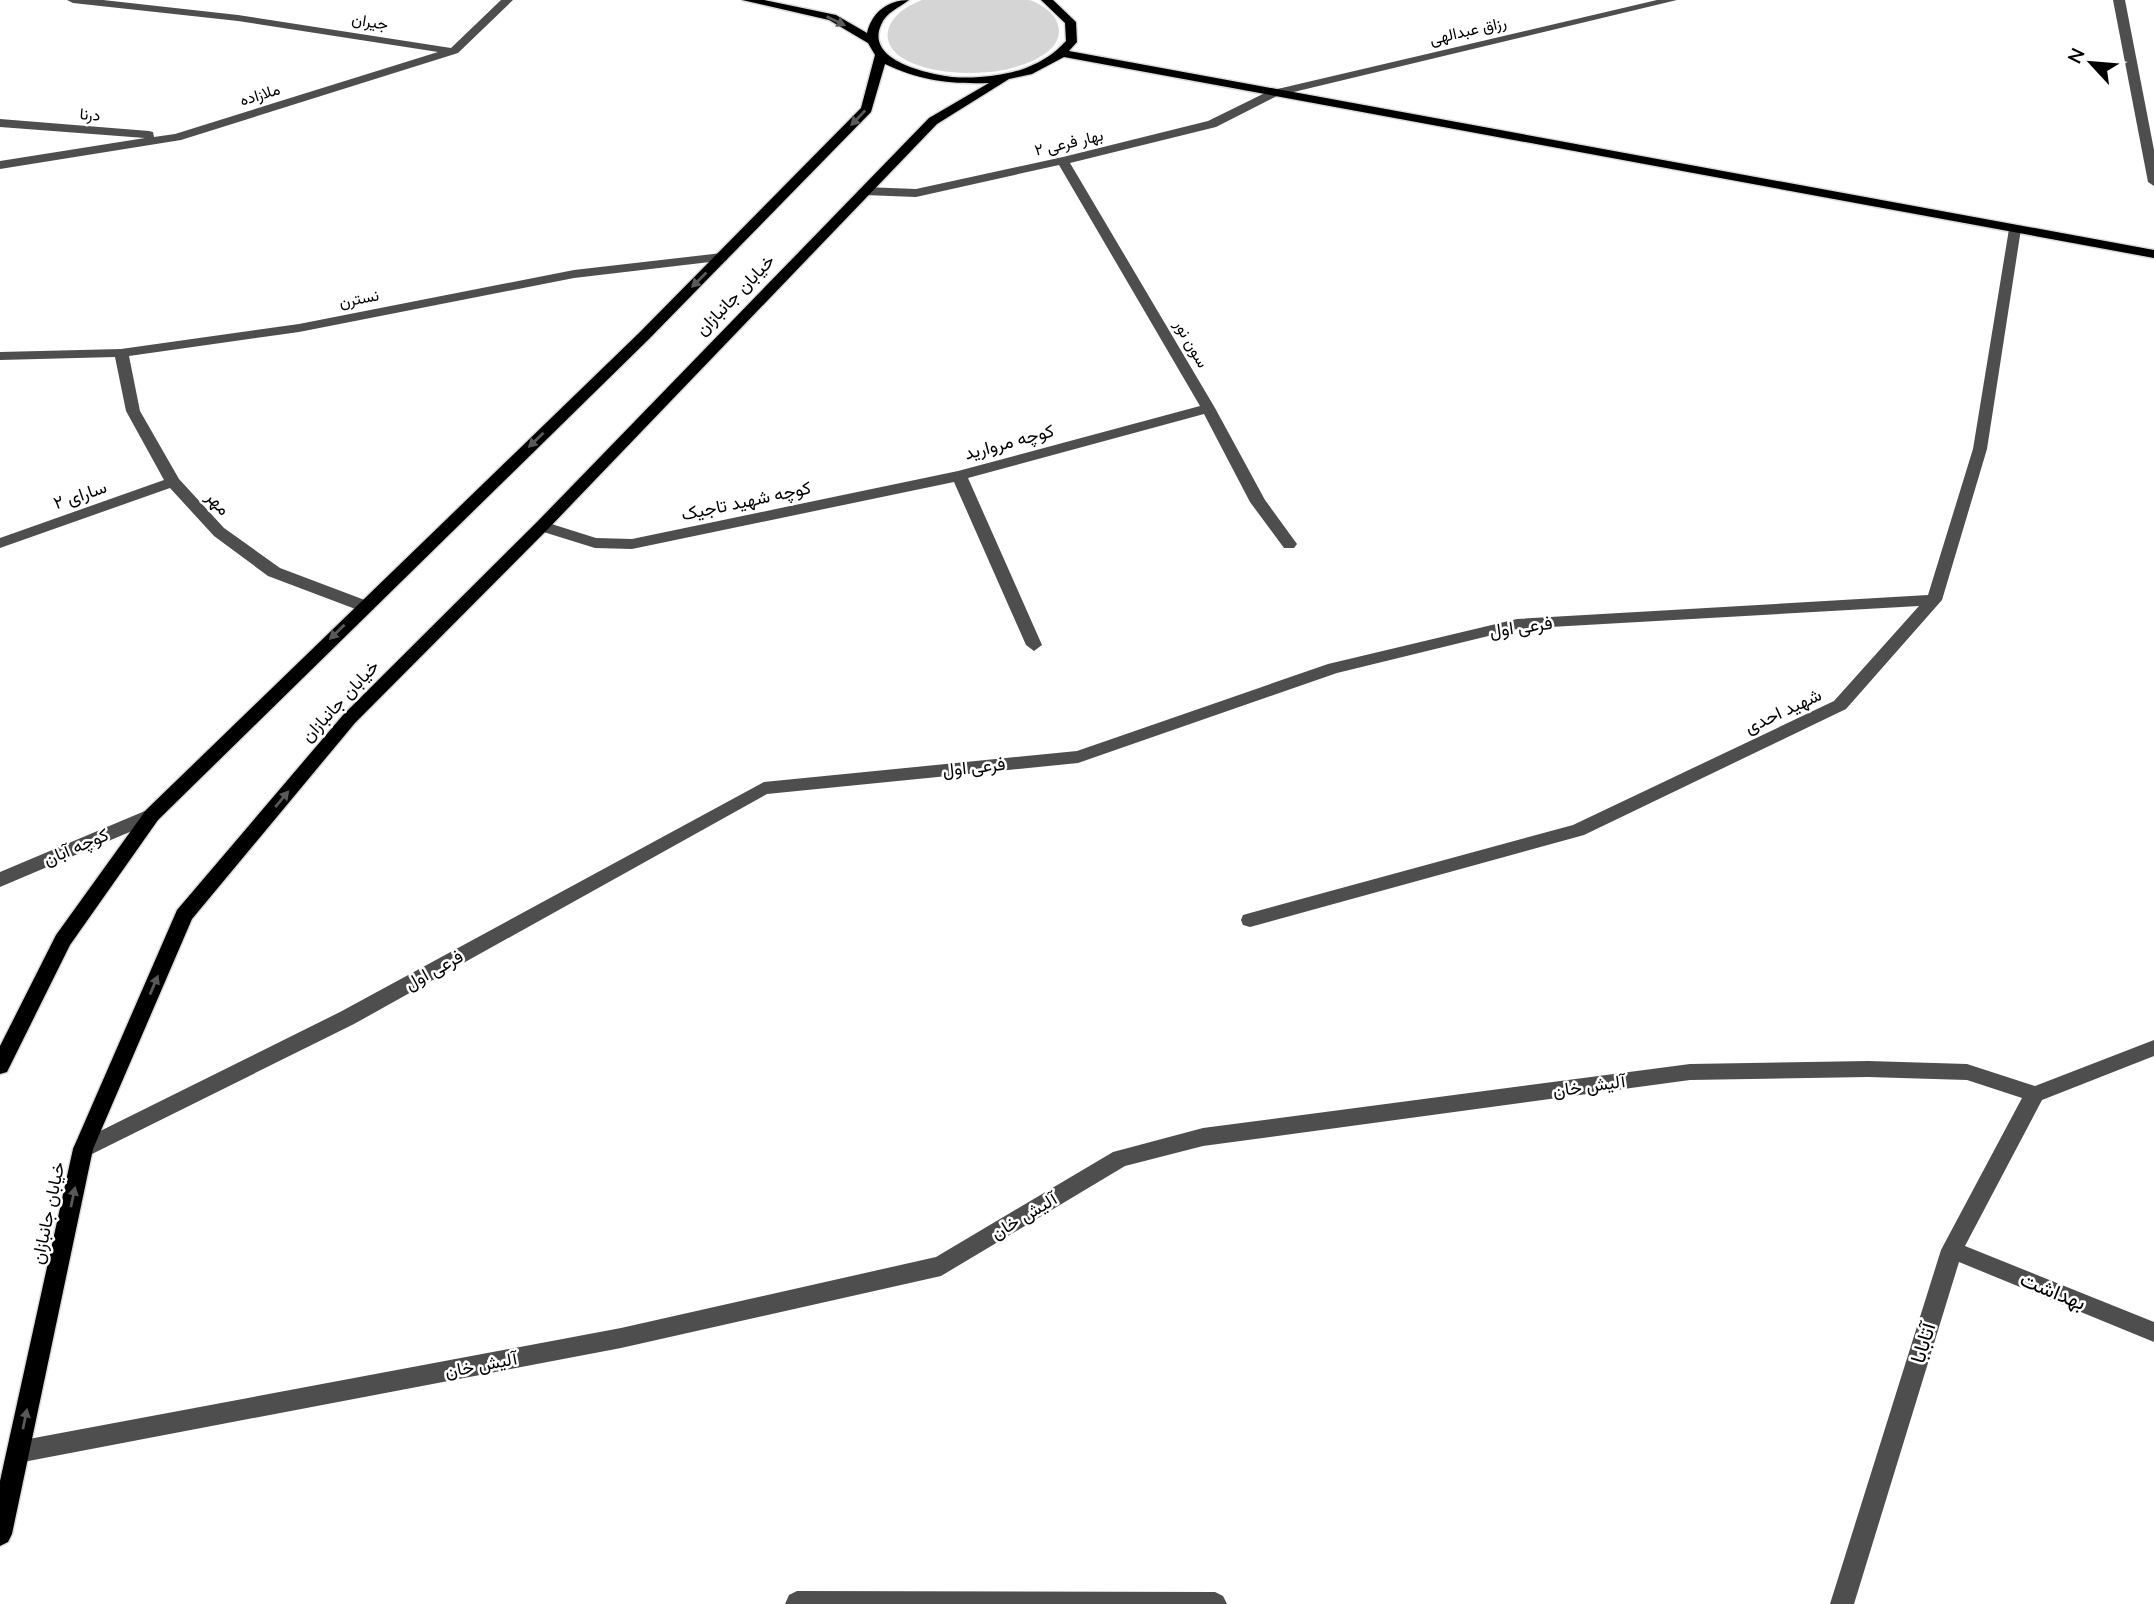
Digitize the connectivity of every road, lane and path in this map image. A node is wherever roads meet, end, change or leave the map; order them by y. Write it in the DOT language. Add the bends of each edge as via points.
graph roads {
  1 [pos="73,0"];
  2 [pos="507,0"];
  3 [pos="748,0"];
  4 [pos="903,0"];
  5 [pos="1047,0"];
  6 [pos="1671,0"];
  7 [pos="2119,0"];
  8 [pos="877,48"];
  9 [pos="454,51"];
  10 [pos="1063,53"];
  11 [pos="1003,79"];
  12 [pos="1273,93"];
  13 [pos="0,123"];
  14 [pos="177,137"];
  15 [pos="1063,161"];
  16 [pos="0,165"];
  17 [pos="2154,182"];
  18 [pos="864,191"];
  19 [pos="2015,229"];
  20 [pos="2154,254"];
  21 [pos="722,257"];
  22 [pos="121,353"];
  23 [pos="0,356"];
  24 [pos="1208,408"];
  25 [pos="959,476"];
  26 [pos="173,482"];
  27 [pos="541,526"];
  28 [pos="0,543"];
  29 [pos="1289,544"];
  30 [pos="1934,600"];
  31 [pos="365,606"];
  32 [pos="1034,645"];
  33 [pos="152,815"];
  34 [pos="0,880"];
  35 [pos="1250,920"];
  36 [pos="2154,1048"];
  37 [pos="0,1066"];
  38 [pos="2035,1094"];
  39 [pos="83,1149"];
  40 [pos="1952,1250"];
  41 [pos="2154,1332"];
  42 [pos="18,1452"];
  43 [pos="0,1534"];
  44 [pos="797,1603"];
  45 [pos="1215,1604"];
  46 [pos="1842,1604"];
  1 -- 9 [label="street, جیران" via="238,18"];
  2 -- 9 [label="street, ملازاده"];
  3 -- 8 [label="main road, one-way" via="832,17"];
  4 -- 8 [label="main road, خیابان جانبازان" via="883,13 873,27"];
  5 -- 10 [label="main road" via="1072,23 1072,38"];
  6 -- 12 [label="street, رزاق عبدالهی"];
  7 -- 17 [label="street"];
  8 -- 11 [label="main road" via="896,67 918,75 945,81"];
  8 -- 21 [label="main road, خیابان جانبازان, one-way" via="867,108"];
  9 -- 14 [label="street, ملازاده"];
  10 -- 11 [label="main road" via="1028,73"];
  10 -- 12 [label="main road"];
  11 -- 18 [label="main road, خیابان جانبازان" via="933,121"];
  12 -- 15 [label="street, بهار فرعی ۲" via="1212,124"];
  12 -- 19 [label="main road"];
  13 -- 14 [label="street, درنا"];
  14 -- 16 [label="street, ملازاده"];
  15 -- 18 [label="street, بهار فرعی ۲" via="916,192"];
  15 -- 24 [label="street, سون نور"];
  18 -- 27 [label="main road, خیابان جانبازان"];
  19 -- 20 [label="main road"];
  19 -- 30 [label="street, شهید احدی" via="1980,449"];
  21 -- 22 [label="street, نسترن" via="574,274 299,328"];
  21 -- 31 [label="main road, خیابان جانبازان, one-way"];
  22 -- 23 [label="street, نسترن"];
  22 -- 26 [label="street, مهر" via="133,411"];
  24 -- 25 [label="street, کوچه مروارید"];
  24 -- 29 [label="street, سون نور" via="1258,502"];
  25 -- 27 [label="street, کوچه شهید تاجیک" via="632,544 595,543"];
  25 -- 32 [label="street, کوچه مروارید"];
  26 -- 28 [label="street, سارای ۲"];
  26 -- 31 [label="street, مهر" via="219,532 274,572"];
  39 -- 27 [label="main road, خیابان جانبازان, one-way" via="184,915 349,719"];
  30 -- 35 [label="street, شهید احدی" via="1840,705 1577,830"];
  30 -- 39 [label="street, فرعی اول" via="1517,624 1334,668 1078,757 764,788 347,1018"];
  31 -- 33 [label="main road, خیابان جانبازان, one-way"];
  33 -- 34 [label="street, کوچه آبان"];
  33 -- 37 [label="main road, خیابان جانبازان" via="63,940"];
  36 -- 38 [label="street"];
  38 -- 40 [label="street, آتابابا"];
  38 -- 42 [label="street, آلیش خان" via="1967,1072 1690,1072 1203,1137 1121,1158 941,1266 621,1338"];
  42 -- 39 [label="main road, خیابان جانبازان, one-way"];
  40 -- 41 [label="street, بهداشت"];
  40 -- 46 [label="street, آتابابا"];
  42 -- 43 [label="main road, خیابان جانبازان"];
  44 -- 45 [label="street"];
}
